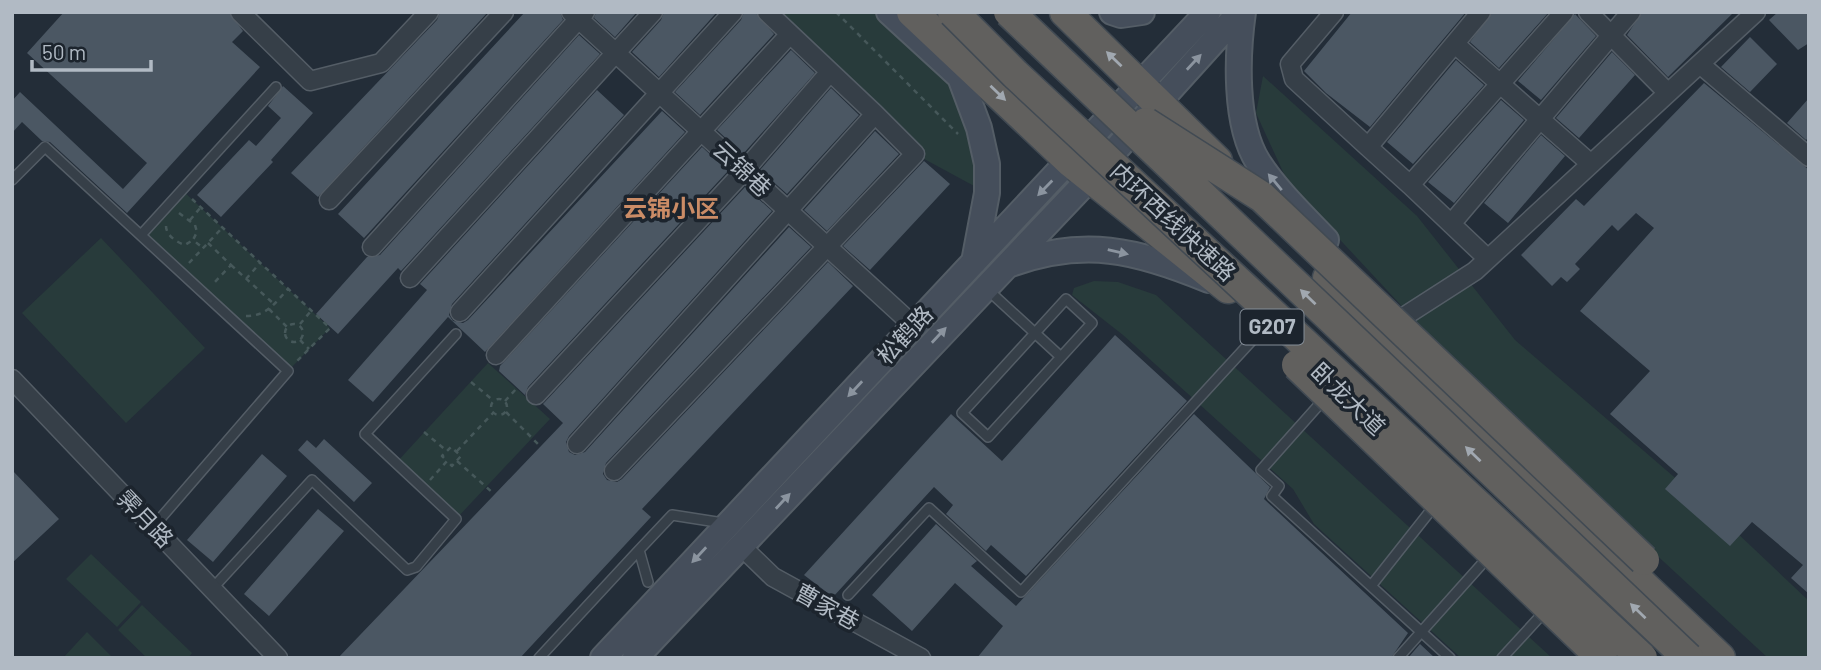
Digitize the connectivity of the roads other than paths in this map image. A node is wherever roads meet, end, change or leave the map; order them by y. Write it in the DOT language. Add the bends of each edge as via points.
graph roads {
  1 [pos="240,12"];
  2 [pos="429,12"];
  3 [pos="504,12"];
  4 [pos="653,12"];
  5 [pos="733,12"];
  6 [pos="767,12"];
  7 [pos="889,12"];
  8 [pos="912,12"];
  9 [pos="953,12"];
  10 [pos="1009,12"];
  11 [pos="1065,12"];
  12 [pos="1112,12"];
  13 [pos="1142,12"];
  14 [pos="1208,12"];
  15 [pos="1241,12"];
  16 [pos="1334,12"];
  17 [pos="1481,12"];
  18 [pos="1564,12"];
  19 [pos="1588,12"];
  20 [pos="1631,12"];
  21 [pos="1756,12"];
  22 [pos="578,15"];
  23 [pos="790,34"];
  24 [pos="1611,36"];
  25 [pos="1042,44"];
  26 [pos="1455,44"];
  27 [pos="616,54"];
  28 [pos="1701,65"];
  29 [pos="830,72"];
  30 [pos="1015,74"];
  31 [pos="1500,84"];
  32 [pos="276,87"];
  33 [pos="1149,93"];
  34 [pos="1668,93"];
  35 [pos="661,94"];
  36 [pos="875,114"];
  37 [pos="1541,119"];
  38 [pos="699,130"];
  39 [pos="1368,146"];
  40 [pos="1809,157"];
  41 [pos="1591,164"];
  42 [pos="1080,170"];
  43 [pos="744,171"];
  44 [pos="12,180"];
  45 [pos="1410,185"];
  46 [pos="329,200"];
  47 [pos="788,211"];
  48 [pos="1451,224"];
  49 [pos="141,235"];
  50 [pos="372,247"];
  51 [pos="827,247"];
  52 [pos="1488,259"];
  53 [pos="974,262"];
  54 [pos="1004,266"];
  55 [pos="410,278"];
  56 [pos="985,287"];
  57 [pos="460,312"];
  58 [pos="1263,317"];
  59 [pos="1391,325"];
  60 [pos="914,326"];
  61 [pos="456,334"];
  62 [pos="1035,334"];
  63 [pos="496,355"];
  64 [pos="1061,357"];
  65 [pos="1418,372"];
  66 [pos="12,379"];
  67 [pos="1335,386"];
  68 [pos="536,395"];
  69 [pos="577,444"];
  70 [pos="614,471"];
  71 [pos="1445,492"];
  72 [pos="728,524"];
  73 [pos="153,527"];
  74 [pos="741,546"];
  75 [pos="1497,549"];
  76 [pos="639,550"];
  77 [pos="648,583"];
  78 [pos="1371,586"];
  79 [pos="212,589"];
  80 [pos="848,595"];
  81 [pos="1556,599"];
  82 [pos="1421,632"];
  83 [pos="278,658"];
  84 [pos="539,658"];
  85 [pos="603,658"];
  86 [pos="635,658"];
  87 [pos="921,658"];
  88 [pos="1398,658"];
  89 [pos="1450,658"];
  90 [pos="1502,658"];
  91 [pos="1602,658"];
  92 [pos="1617,658"];
  93 [pos="1642,658"];
  94 [pos="1688,658"];
  95 [pos="1720,658"];
  96 [pos="1736,658"];
  1 -- 2 [label="street" via="310,80 381,63"];
  3 -- 46 [label="street"];
  4 -- 27 [label="street"];
  5 -- 35 [label="street"];
  6 -- 23 [label="street"];
  7 -- 53 [label="main road" via="960,77 979,128 987,164 987,193"];
  8 -- 42 [label="highway, 卧龙大道 / G207, one-way"];
  9 -- 30 [label="highway, 内环西线快速路, bridge"];
  10 -- 25 [label="highway, 内环西线快速路, bridge"];
  33 -- 11 [label="highway, one-way"];
  12 -- 13 [label="main road"];
  14 -- 33 [label="main road, 松鹤路"];
  33 -- 15 [label="main road, 松鹤路, one-way"];
  59 -- 15 [label="main road, one-way" via="1365,281 1257,160 1241,113 1237,52"];
  16 -- 39 [label="street" via="1290,64 1294,79"];
  17 -- 26 [label="street"];
  18 -- 31 [label="street"];
  19 -- 24 [label="street"];
  20 -- 24 [label="street"];
  21 -- 28 [label="street"];
  22 -- 27 [label="street, 云锦巷"];
  22 -- 50 [label="street"];
  23 -- 29 [label="street"];
  23 -- 38 [label="street"];
  24 -- 34 [label="street"];
  24 -- 37 [label="street"];
  94 -- 25 [label="highway, 内环西线快速路, one-way, bridge"];
  25 -- 96 [label="highway, bridge" via="1160,134 1262,197 1644,560"];
  26 -- 31 [label="street"];
  26 -- 39 [label="street"];
  27 -- 35 [label="street, 云锦巷"];
  27 -- 55 [label="street"];
  28 -- 34 [label="street"];
  28 -- 40 [label="street"];
  29 -- 36 [label="street"];
  29 -- 43 [label="street"];
  30 -- 75 [label="highway, bridge" via="1121,171 1194,265"];
  30 -- 93 [label="highway, 内环西线快速路, bridge"];
  31 -- 37 [label="street"];
  31 -- 45 [label="street"];
  32 -- 49 [label="lane"];
  33 -- 42 [label="main road, 松鹤路"];
  33 -- 65 [label="highway"];
  34 -- 41 [label="street"];
  35 -- 38 [label="street, 云锦巷"];
  35 -- 57 [label="street"];
  36 -- 47 [label="street"];
  36 -- 51 [label="street" via="915,154"];
  37 -- 41 [label="street"];
  37 -- 48 [label="street"];
  38 -- 43 [label="street, 云锦巷"];
  38 -- 63 [label="street"];
  39 -- 45 [label="street"];
  41 -- 52 [label="street"];
  42 -- 53 [label="main road, 松鹤路, one-way"];
  42 -- 54 [label="main road, 松鹤路"];
  42 -- 58 [label="highway, 卧龙大道 / G207"];
  43 -- 47 [label="street, 云锦巷"];
  43 -- 68 [label="street"];
  44 -- 49 [label="lane" via="45,147"];
  45 -- 48 [label="street"];
  47 -- 51 [label="street, 云锦巷"];
  47 -- 69 [label="street"];
  48 -- 52 [label="street"];
  49 -- 73 [label="lane" via="288,371"];
  51 -- 60 [label="street, 云锦巷"];
  51 -- 70 [label="street"];
  52 -- 59 [label="street"];
  53 -- 60 [label="main road, 松鹤路"];
  54 -- 56 [label="main road, 松鹤路"];
  54 -- 58 [label="main road, one-way" via="1060,249 1111,250 1168,264 1227,287"];
  56 -- 62 [label="lane"];
  74 -- 56 [label="main road, 松鹤路, one-way"];
  58 -- 67 [label="highway, 卧龙大道 / G207"];
  58 -- 80 [label="lane" via="1021,592 929,508"];
  59 -- 65 [label="main road"];
  60 -- 72 [label="main road, 松鹤路, one-way"];
  61 -- 79 [label="lane" via="365,434 456,519 416,567 407,570 312,480"];
  62 -- 64 [label="lane"];
  62 -- 64 [label="lane" via="1066,299 1092,323"];
  62 -- 64 [label="lane" via="962,413 988,437"];
  65 -- 95 [label="highway"];
  66 -- 73 [label="street, 霁月路"];
  67 -- 71 [label="highway, 卧龙大道 / G207"];
  67 -- 78 [label="lane" via="1261,470 1279,486 1272,496"];
  71 -- 75 [label="highway, 卧龙大道 / G207"];
  71 -- 78 [label="lane"];
  72 -- 76 [label="lane" via="672,515"];
  72 -- 85 [label="main road, 松鹤路, one-way"];
  73 -- 79 [label="street, 霁月路"];
  74 -- 86 [label="main road, 松鹤路"];
  74 -- 87 [label="street, 曹家巷" via="773,577"];
  75 -- 81 [label="highway, 卧龙大道 / G207"];
  75 -- 82 [label="lane"];
  75 -- 91 [label="highway, bridge"];
  76 -- 77 [label="lane"];
  76 -- 84 [label="lane"];
  78 -- 82 [label="lane"];
  79 -- 83 [label="street, 霁月路"];
  81 -- 90 [label="lane"];
  81 -- 92 [label="highway, 卧龙大道 / G207"];
  82 -- 88 [label="lane"];
  82 -- 89 [label="lane"];
}
